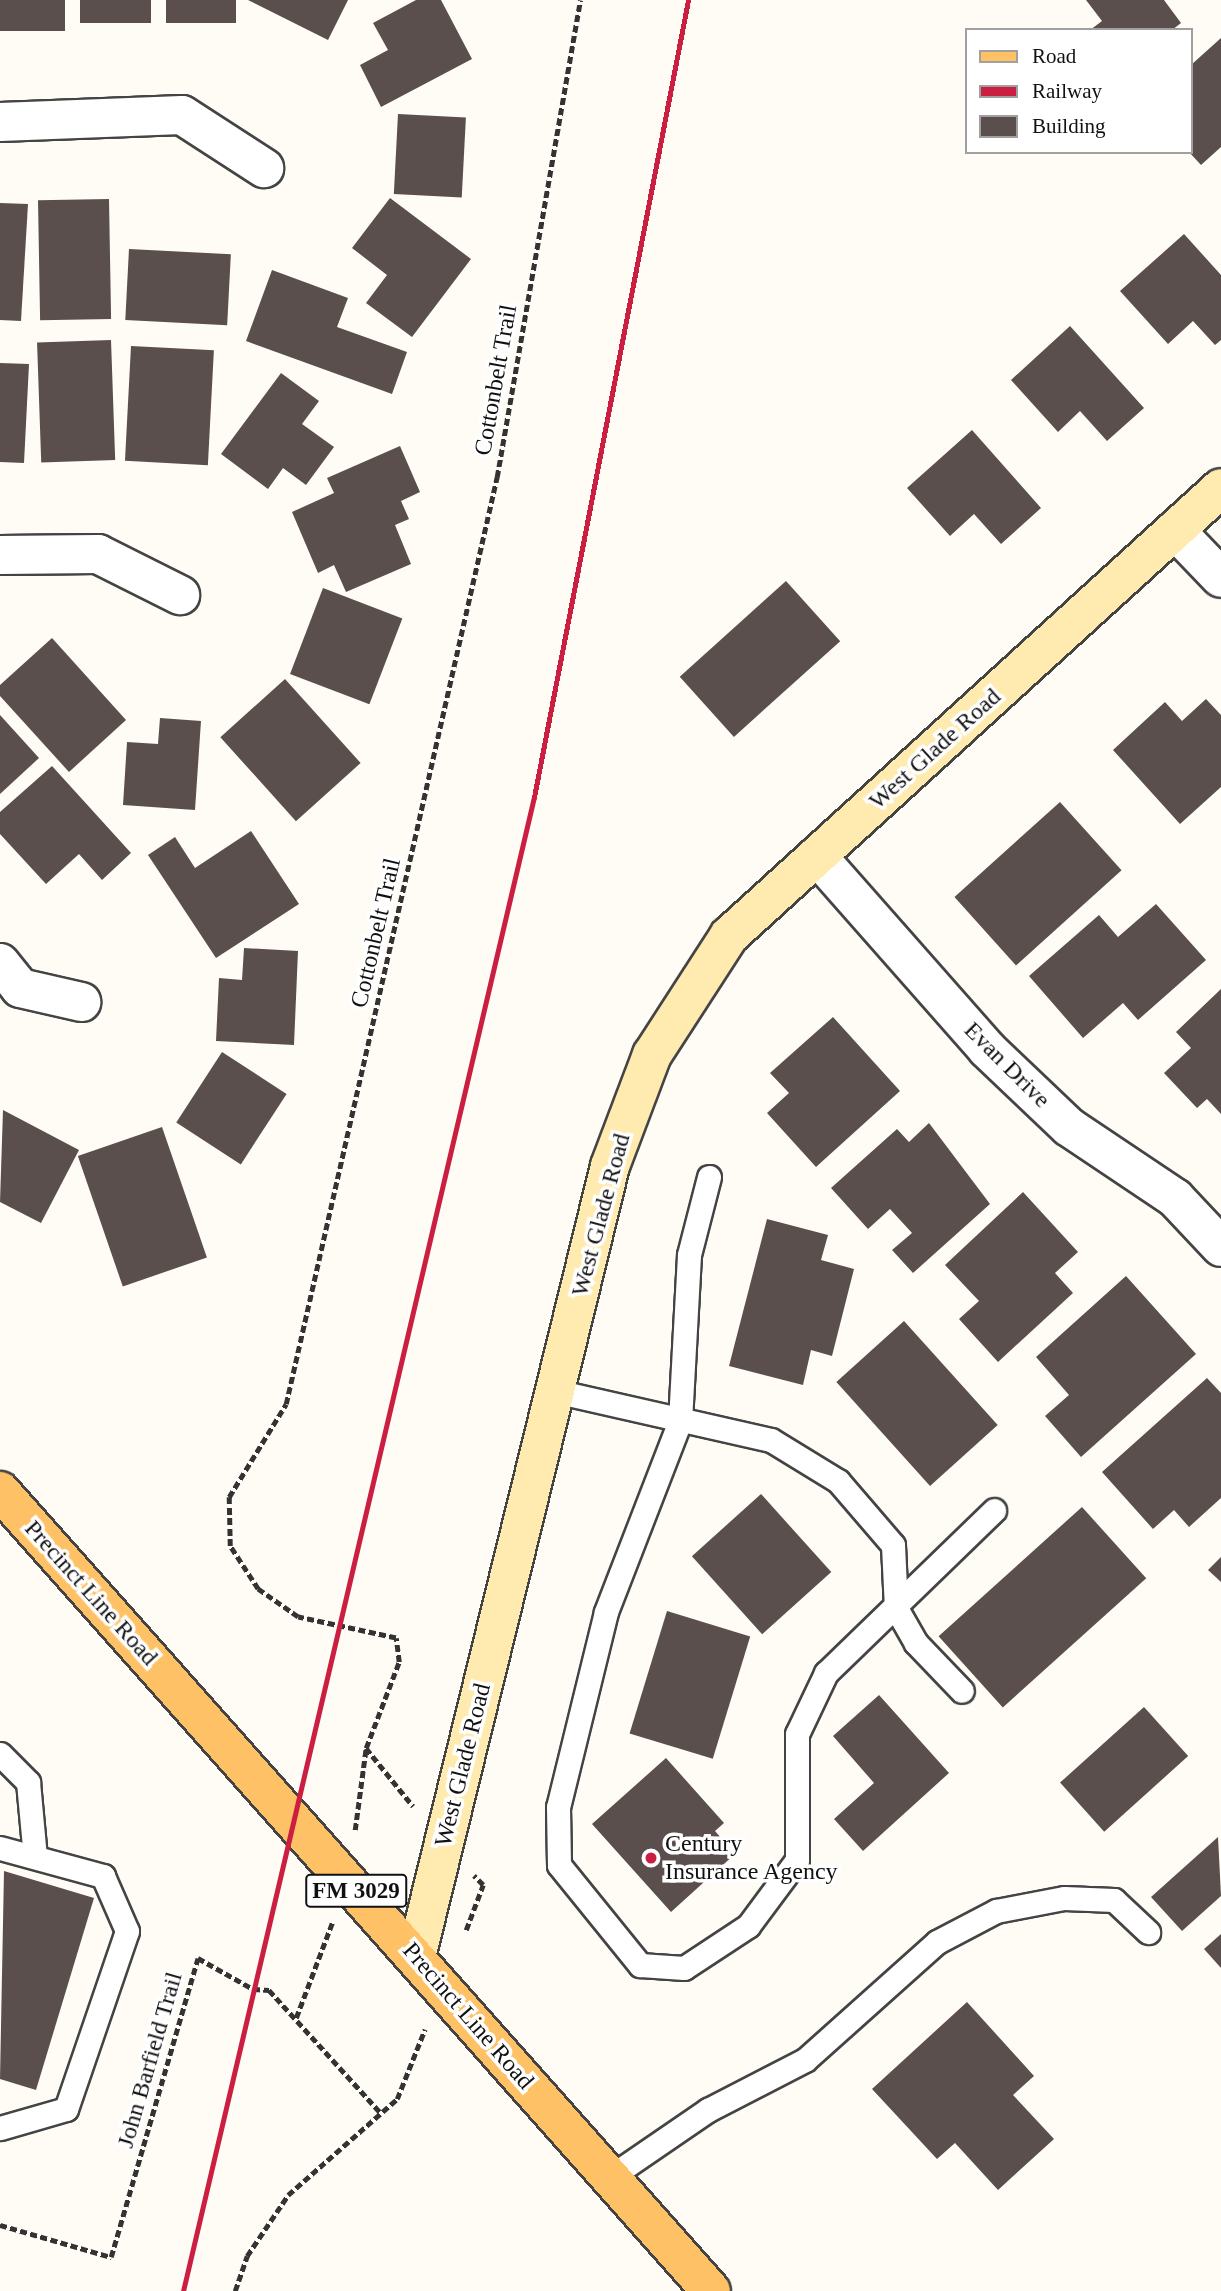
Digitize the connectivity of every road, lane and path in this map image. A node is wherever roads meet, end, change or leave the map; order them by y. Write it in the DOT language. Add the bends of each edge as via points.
graph roads {
  1 [pos="580,0"];
  2 [pos="0,122"];
  3 [pos="264,168"];
  4 [pos="1221,488"];
  5 [pos="1175,530"];
  6 [pos="0,555"];
  7 [pos="1221,578"];
  8 [pos="180,596"];
  9 [pos="817,856"];
  10 [pos="0,963"];
  11 [pos="81,1002"];
  12 [pos="709,1177"];
  13 [pos="1221,1247"];
  14 [pos="555,1391"];
  15 [pos="680,1421"];
  16 [pos="0,1491"];
  17 [pos="994,1510"];
  18 [pos="896,1608"];
  19 [pos="962,1691"];
  20 [pos="366,1748"];
  21 [pos="0,1754"];
  22 [pos="0,1848"];
  23 [pos="35,1857"];
  24 [pos="1149,1932"];
  25 [pos="416,1957"];
  26 [pos="397,2099"];
  27 [pos="381,2113"];
  28 [pos="0,2128"];
  29 [pos="610,2177"];
  30 [pos="0,2224"];
  31 [pos="234,2291"];
  32 [pos="711,2291"];
  1 -- 20 [label="path, Cottonbelt Trail" via="497,477 286,1404 229,1497 230,1546 258,1589 298,1617 396,1638 400,1662"];
  2 -- 3 [label="street" via="182,115"];
  4 -- 5 [label="main road, West Glade Road"];
  5 -- 7 [label="street"];
  5 -- 9 [label="main road, West Glade Road"];
  6 -- 8 [label="street" via="98,554"];
  9 -- 13 [label="street, Evan Drive" via="987,1049 1069,1128 1175,1198"];
  9 -- 14 [label="main road, West Glade Road" via="729,936 652,1055 610,1166"];
  10 -- 11 [label="street" via="20,988"];
  12 -- 15 [label="lane" via="689,1255"];
  14 -- 15 [label="lane"];
  14 -- 25 [label="main road, West Glade Road"];
  15 -- 18 [label="lane" via="771,1440 838,1481 893,1545"];
  15 -- 18 [label="lane" via="606,1612 558,1807 559,1866 640,1965 684,1968 748,1926 797,1860 797,1734 826,1673"];
  16 -- 25 [label="main road, Precinct Line Road / FM 3029"];
  17 -- 18 [label="lane"];
  18 -- 19 [label="lane" via="916,1643"];
  21 -- 23 [label="lane" via="28,1782"];
  22 -- 23 [label="lane"];
  23 -- 28 [label="lane" via="103,1875 127,1931 65,2109"];
  24 -- 29 [label="lane" via="1114,1900 1064,1898 996,1911 937,1942 805,2060 708,2110"];
  25 -- 29 [label="main road, Precinct Line Road / FM 3029"];
  26 -- 27 [label="path"];
  27 -- 30 [label="path, John Barfield Trail" via="269,1990 253,1989 198,1958 111,2257"];
  27 -- 31 [label="path" via="288,2195 247,2256"];
  29 -- 32 [label="main road, Precinct Line Road / FM 3029"];
}
